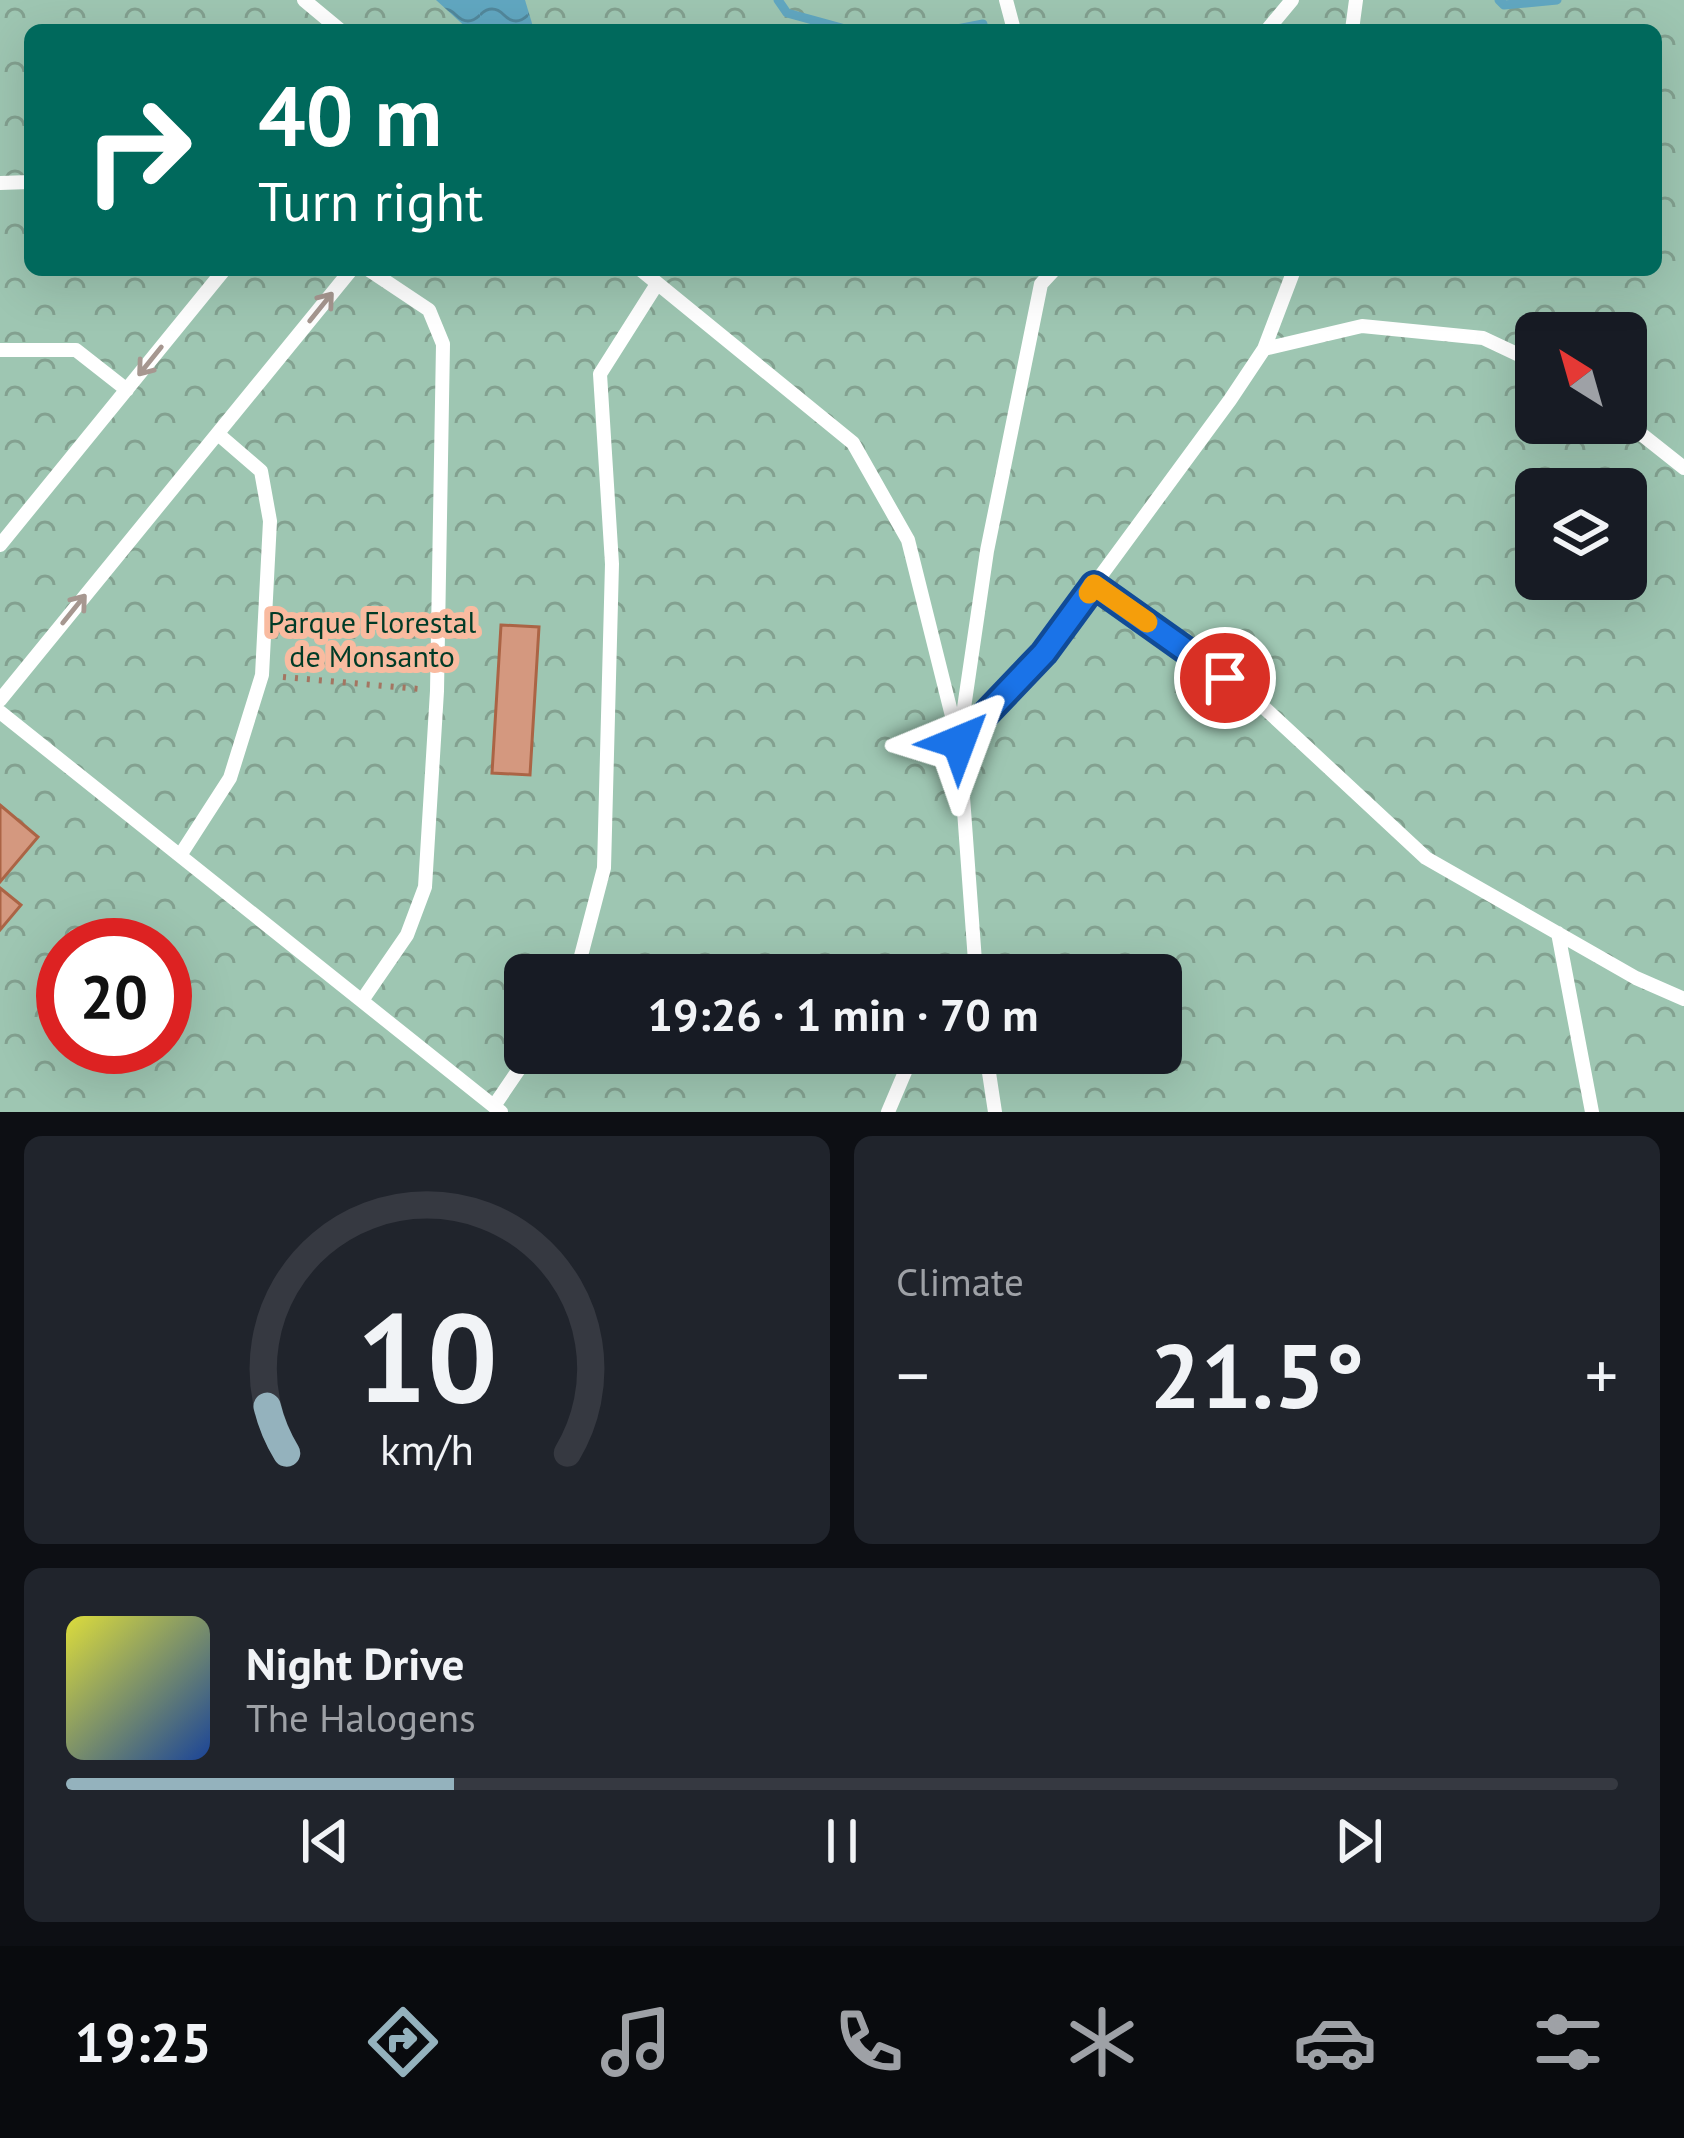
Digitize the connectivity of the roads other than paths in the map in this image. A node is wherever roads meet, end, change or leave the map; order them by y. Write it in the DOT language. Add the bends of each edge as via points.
graph roads {
  1 [pos="304,0"];
  2 [pos="1292,0"];
  3 [pos="333,24"];
  4 [pos="1272,24"];
  5 [pos="219,276"];
  6 [pos="346,276"];
  7 [pos="378,276"];
  8 [pos="648,276"];
  9 [pos="1292,276"];
  10 [pos="1041,277"];
  11 [pos="657,284"];
  12 [pos="1264,349"];
  13 [pos="0,350"];
  14 [pos="1515,353"];
  15 [pos="127,390"];
  16 [pos="218,434"];
  17 [pos="1647,439"];
  18 [pos="1684,468"];
  19 [pos="0,545"];
  20 [pos="1094,585"];
  21 [pos="0,700"];
  22 [pos="0,712"];
  23 [pos="959,742"];
  24 [pos="181,854"];
  25 [pos="1558,933"];
  26 [pos="581,954"];
  27 [pos="974,954"];
  28 [pos="363,999"];
  29 [pos="1684,999"];
  30 [pos="518,1074"];
  31 [pos="904,1074"];
  32 [pos="989,1074"];
  33 [pos="498,1109"];
  34 [pos="888,1112"];
  35 [pos="994,1112"];
  36 [pos="1592,1112"];
  1 -- 3 [label="lane"];
  2 -- 4 [label="lane"];
  5 -- 15 [label="lane, one-way"];
  16 -- 6 [label="lane, one-way"];
  7 -- 28 [label="lane" via="429,310 443,344 437,691 425,887 407,935"];
  8 -- 11 [label="lane"];
  9 -- 12 [label="lane"];
  10 -- 23 [label="lane"];
  11 -- 23 [label="lane" via="853,443 908,540"];
  11 -- 26 [label="lane" via="600,374 612,563 604,868"];
  12 -- 14 [label="lane" via="1362,326 1483,338"];
  12 -- 20 [label="lane"];
  13 -- 15 [label="lane" via="76,350"];
  15 -- 19 [label="lane"];
  21 -- 16 [label="lane, one-way"];
  16 -- 24 [label="lane" via="261,471 270,521 262,675 230,778"];
  17 -- 18 [label="lane"];
  20 -- 23 [label="lane" via="1044,653"];
  20 -- 25 [label="lane" via="1257,701 1426,858"];
  22 -- 24 [label="lane"];
  23 -- 27 [label="lane"];
  24 -- 28 [label="lane"];
  25 -- 29 [label="lane"];
  25 -- 36 [label="lane"];
  28 -- 33 [label="lane"];
  30 -- 33 [label="lane"];
  31 -- 34 [label="lane"];
  32 -- 35 [label="lane"];
}
